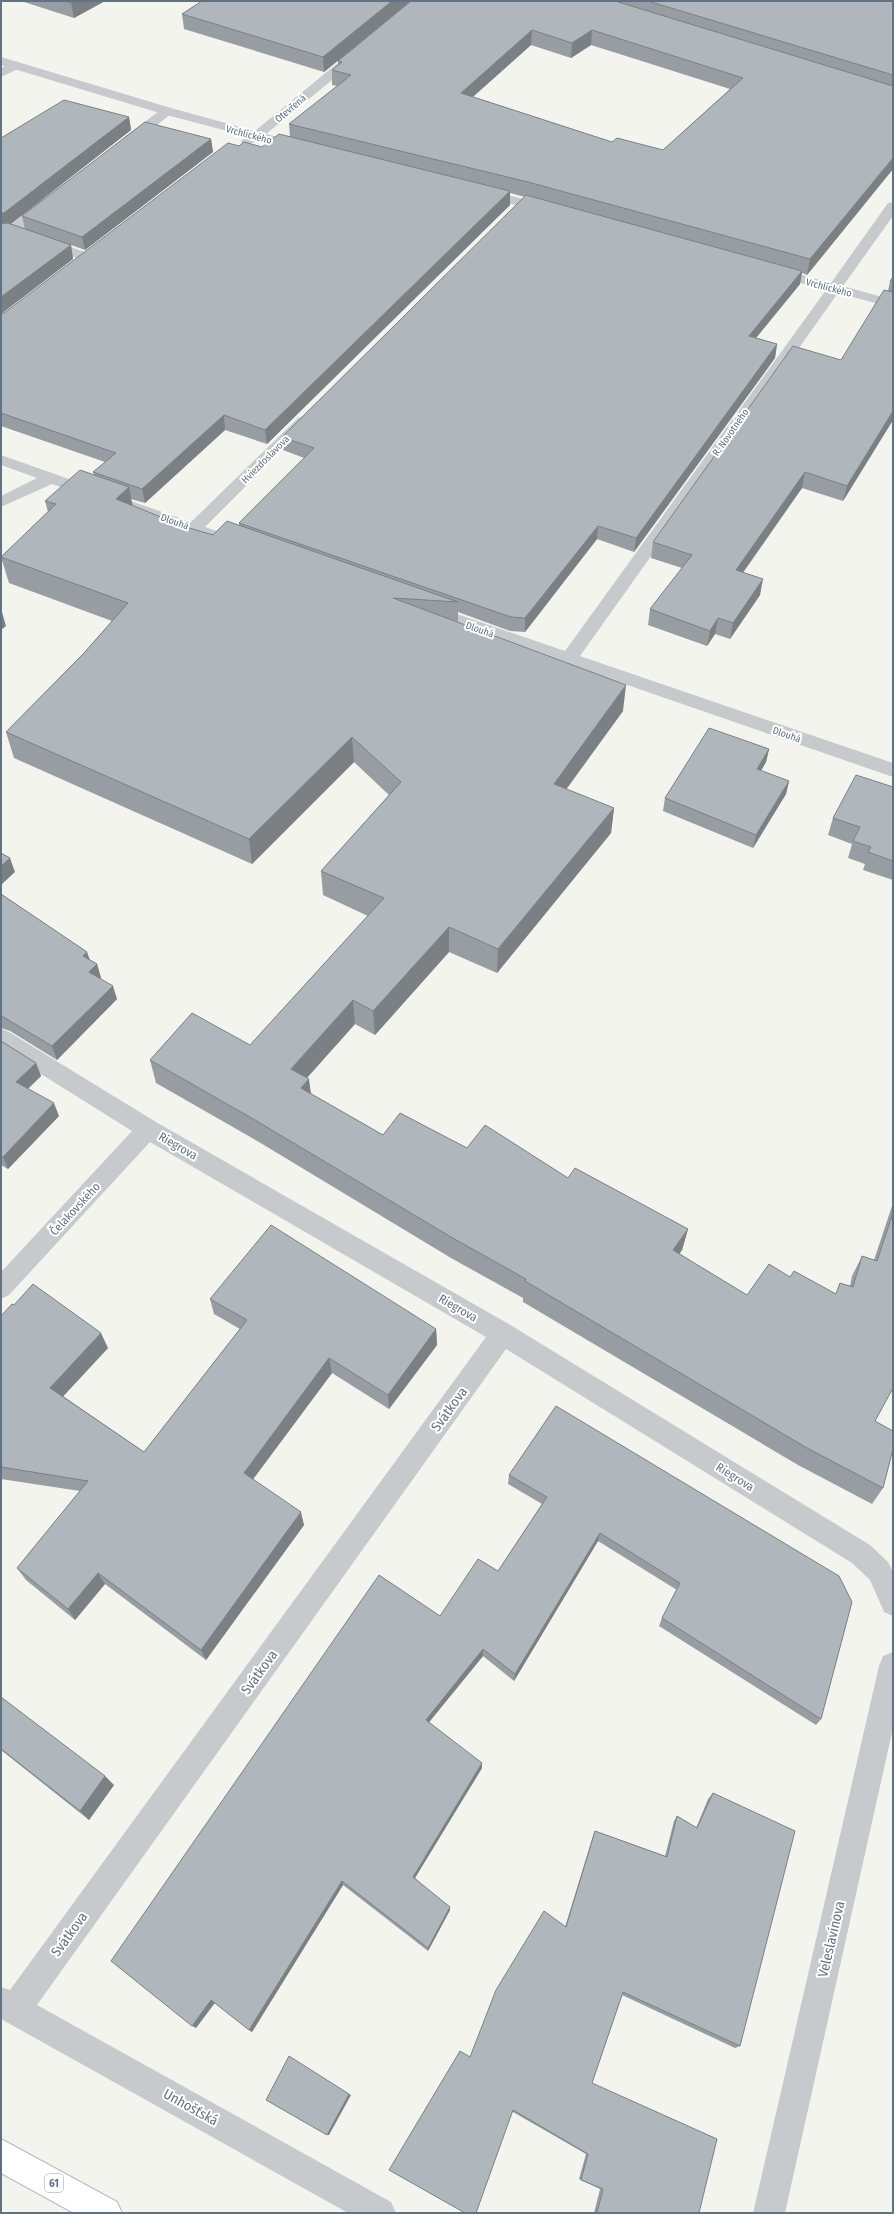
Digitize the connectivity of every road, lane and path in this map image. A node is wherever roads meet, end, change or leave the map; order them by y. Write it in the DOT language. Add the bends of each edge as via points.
graph roads {
  1 [pos="366,46"];
  2 [pos="1,61"];
  3 [pos="16,65"];
  4 [pos="1,73"];
  5 [pos="168,111"];
  6 [pos="129,124"];
  7 [pos="144,128"];
  8 [pos="256,136"];
  9 [pos="234,146"];
  10 [pos="119,148"];
  11 [pos="309,149"];
  12 [pos="469,189"];
  13 [pos="56,196"];
  14 [pos="522,202"];
  15 [pos="893,206"];
  16 [pos="560,213"];
  17 [pos="508,215"];
  18 [pos="6,232"];
  19 [pos="98,248"];
  20 [pos="86,257"];
  21 [pos="73,266"];
  22 [pos="757,267"];
  23 [pos="833,288"];
  24 [pos="893,304"];
  25 [pos="314,410"];
  26 [pos="1,460"];
  27 [pos="51,478"];
  28 [pos="1,502"];
  29 [pos="194,528"];
  30 [pos="254,549"];
  31 [pos="411,604"];
  32 [pos="568,659"];
  33 [pos="893,770"];
  34 [pos="1,1038"];
  35 [pos="148,1129"];
  36 [pos="1,1288"];
  37 [pos="503,1334"];
  38 [pos="893,1602"];
  39 [pos="893,1666"];
  40 [pos="8,2005"];
  41 [pos="1,2155"];
  42 [pos="106,2213"];
  43 [pos="380,2213"];
  44 [pos="769,2213"];
  1 -- 8 [label="street, Otevřená"];
  2 -- 3 [label="street, Vrchlického"];
  3 -- 4 [label="street"];
  3 -- 5 [label="street, Vrchlického"];
  5 -- 7 [label="street"];
  5 -- 8 [label="street, Vrchlického"];
  6 -- 7 [label="street"];
  7 -- 10 [label="street"];
  8 -- 9 [label="street, Otevřená"];
  8 -- 11 [label="street, Vrchlického"];
  12 -- 14 [label="street"];
  13 -- 18 [label="street"];
  14 -- 16 [label="street"];
  14 -- 17 [label="street"];
  15 -- 23 [label="street, R. Novotného"];
  18 -- 20 [label="street" via="30,237"];
  19 -- 20 [label="street"];
  20 -- 21 [label="street"];
  22 -- 23 [label="street, Vrchlického"];
  23 -- 24 [label="street, Vrchlického"];
  23 -- 32 [label="street, R. Novotného"];
  25 -- 29 [label="street, Hviezdoslavova"];
  26 -- 27 [label="street, Dlouhá"];
  27 -- 28 [label="street"];
  27 -- 29 [label="street, Dlouhá"];
  29 -- 30 [label="street, Dlouhá"];
  31 -- 32 [label="street, Dlouhá"];
  32 -- 33 [label="street, Dlouhá"];
  34 -- 35 [label="street, Riegrova"];
  35 -- 36 [label="street, Čelakovského"];
  35 -- 37 [label="street, Riegrova"];
  37 -- 38 [label="street, Riegrova" via="861,1554 879,1571"];
  37 -- 40 [label="street, Svátkova"];
  39 -- 44 [label="street, Veleslavínova"];
  40 -- 43 [label="street, Unhošťská"];
  41 -- 42 [label="main road, 61"];
}
